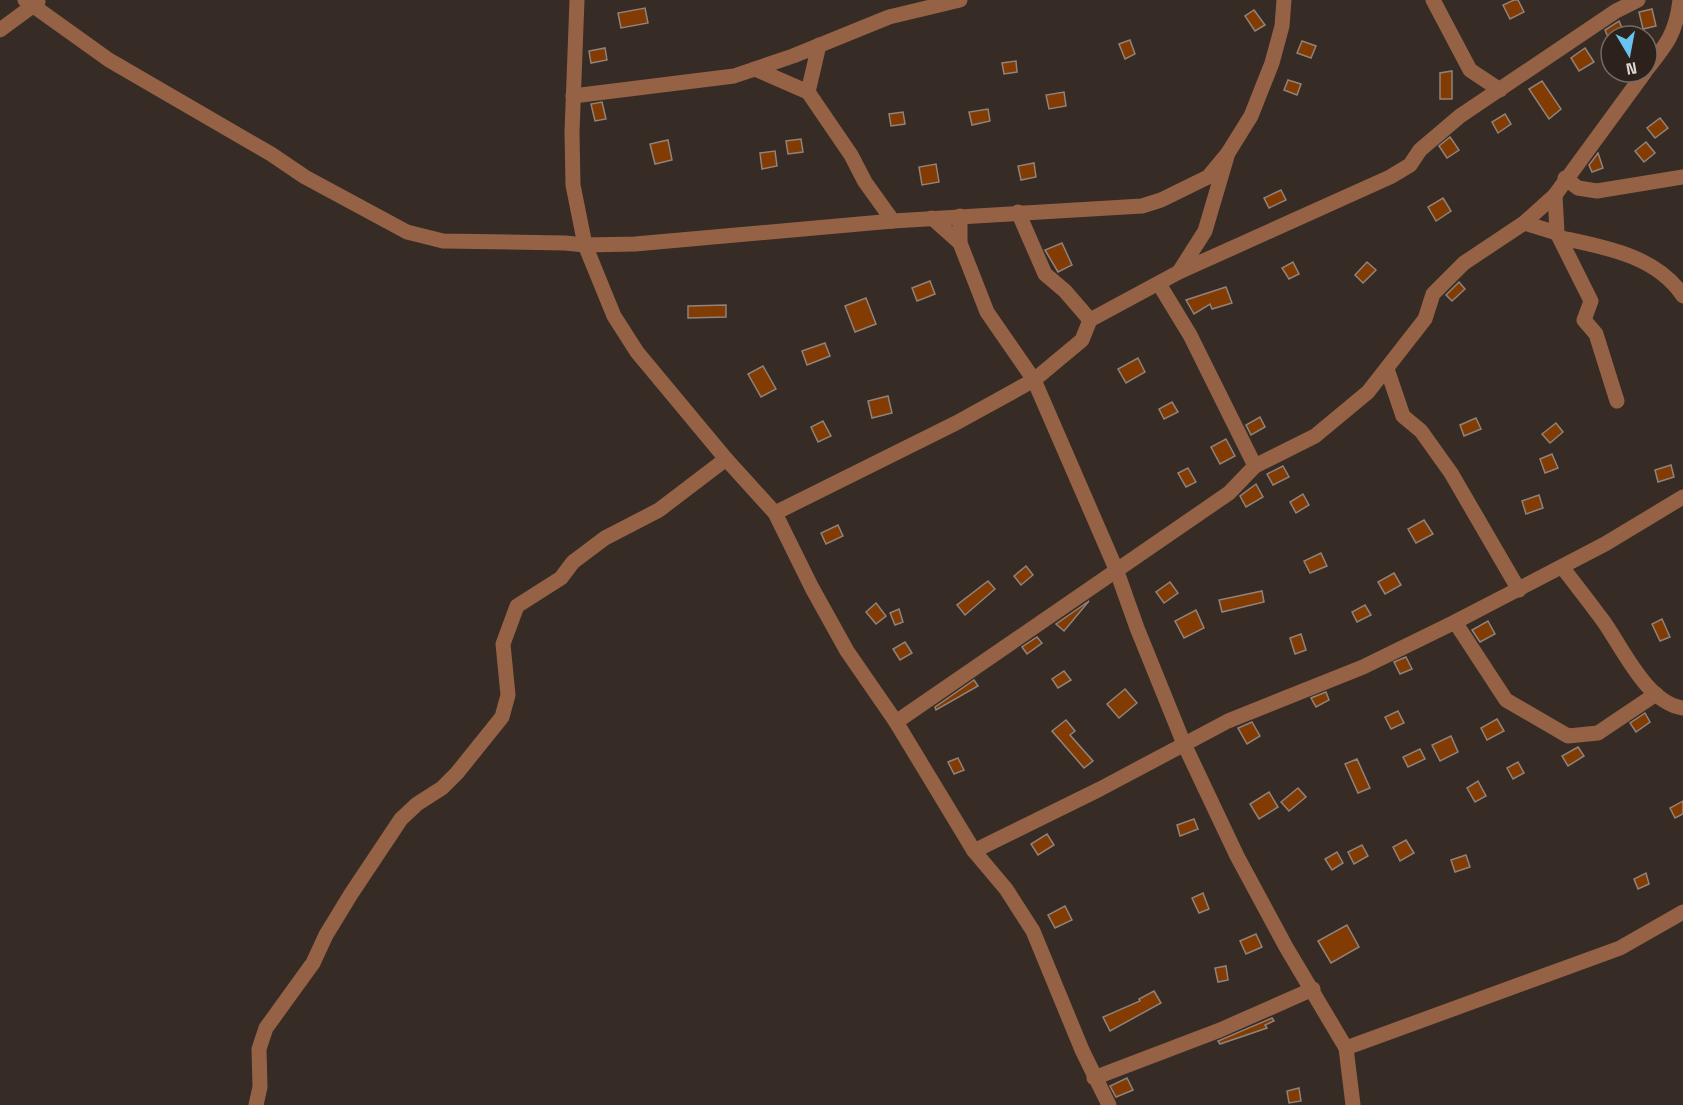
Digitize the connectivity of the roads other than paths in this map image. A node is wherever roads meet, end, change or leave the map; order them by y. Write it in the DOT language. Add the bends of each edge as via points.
graph roads {
  1 [pos="577,0"];
  2 [pos="960,0"];
  3 [pos="1284,0"];
  4 [pos="1433,0"];
  5 [pos="1638,0"];
  6 [pos="1680,0"];
  7 [pos="33,2"];
  8 [pos="0,30"];
  9 [pos="819,45"];
  10 [pos="1659,53"];
  11 [pos="755,69"];
  12 [pos="1636,84"];
  13 [pos="1500,90"];
  14 [pos="808,92"];
  15 [pos="573,96"];
  16 [pos="1228,153"];
  17 [pos="1683,177"];
  18 [pos="1564,178"];
  19 [pos="1555,195"];
  20 [pos="1018,212"];
  21 [pos="960,216"];
  22 [pos="932,218"];
  23 [pos="893,220"];
  24 [pos="1524,223"];
  25 [pos="1559,236"];
  26 [pos="960,243"];
  27 [pos="585,245"];
  28 [pos="1179,272"];
  29 [pos="1159,284"];
  30 [pos="1683,297"];
  31 [pos="1090,320"];
  32 [pos="1387,369"];
  33 [pos="1034,380"];
  34 [pos="1617,401"];
  35 [pos="726,459"];
  36 [pos="1256,466"];
  37 [pos="1683,497"];
  38 [pos="775,513"];
  39 [pos="1562,567"];
  40 [pos="1116,569"];
  41 [pos="1519,590"];
  42 [pos="1455,622"];
  43 [pos="1656,694"];
  44 [pos="1683,708"];
  45 [pos="896,722"];
  46 [pos="1184,744"];
  47 [pos="974,851"];
  48 [pos="1683,912"];
  49 [pos="1313,988"];
  50 [pos="1346,1048"];
  51 [pos="1094,1078"];
  52 [pos="256,1105"];
  53 [pos="1109,1105"];
  54 [pos="1353,1105"];
  1 -- 15 [label="street"];
  2 -- 9 [label="street" via="889,17"];
  3 -- 16 [label="street" via="1282,27 1272,63 1251,116"];
  4 -- 13 [label="street" via="1470,70"];
  5 -- 13 [label="street"];
  6 -- 10 [label="street" via="1675,30"];
  7 -- 8 [label="street"];
  7 -- 27 [label="street" via="109,60 305,177 407,232 443,241"];
  9 -- 11 [label="street"];
  9 -- 14 [label="street"];
  11 -- 14 [label="street"];
  11 -- 15 [label="street" via="718,78"];
  12 -- 18 [label="street"];
  13 -- 28 [label="street" via="1460,116 1420,150 1410,165 1390,177"];
  14 -- 23 [label="street"];
  15 -- 27 [label="street" via="573,185"];
  16 -- 20 [label="street" via="1208,177 1142,206"];
  16 -- 28 [label="street" via="1205,231"];
  17 -- 18 [label="street" via="1597,191 1578,188"];
  18 -- 19 [label="street"];
  19 -- 24 [label="street"];
  19 -- 25 [label="street"];
  20 -- 21 [label="street"];
  20 -- 31 [label="street" via="1045,274"];
  21 -- 22 [label="street"];
  21 -- 26 [label="street"];
  22 -- 23 [label="street"];
  22 -- 26 [label="street"];
  23 -- 27 [label="street" via="635,244"];
  24 -- 25 [label="street"];
  24 -- 32 [label="street" via="1464,263 1433,294 1425,319"];
  25 -- 30 [label="street" via="1642,261"];
  25 -- 34 [label="street" via="1591,301 1584,320 1596,334"];
  26 -- 33 [label="street" via="987,312"];
  27 -- 35 [label="street" via="623,331"];
  28 -- 29 [label="street"];
  29 -- 31 [label="street"];
  29 -- 36 [label="street" via="1190,335"];
  31 -- 33 [label="street" via="1082,340"];
  32 -- 36 [label="street" via="1347,412 1316,436"];
  32 -- 41 [label="street" via="1403,416 1421,431 1451,473"];
  33 -- 38 [label="street"];
  33 -- 40 [label="street"];
  35 -- 38 [label="street"];
  35 -- 52 [label="street" via="659,510 605,538 573,562 561,578 517,606 503,644 508,694 502,717 449,781 401,819 351,894 313,963 266,1028 259,1049 260,1087"];
  36 -- 40 [label="street" via="1229,493"];
  37 -- 39 [label="street"];
  38 -- 45 [label="street" via="847,651"];
  39 -- 41 [label="street"];
  39 -- 43 [label="street" via="1637,674"];
  40 -- 45 [label="street"];
  40 -- 46 [label="street"];
  41 -- 42 [label="street"];
  42 -- 43 [label="street" via="1506,700 1568,736 1598,733"];
  42 -- 46 [label="street" via="1363,667 1228,721"];
  43 -- 44 [label="street" via="1674,707"];
  45 -- 47 [label="street"];
  46 -- 47 [label="street"];
  46 -- 49 [label="street" via="1237,856"];
  47 -- 51 [label="street" via="1006,889 1033,931"];
  48 -- 50 [label="street" via="1620,948"];
  49 -- 50 [label="street"];
  49 -- 51 [label="street" via="1220,1030"];
  50 -- 54 [label="street"];
  51 -- 53 [label="street"];
}
